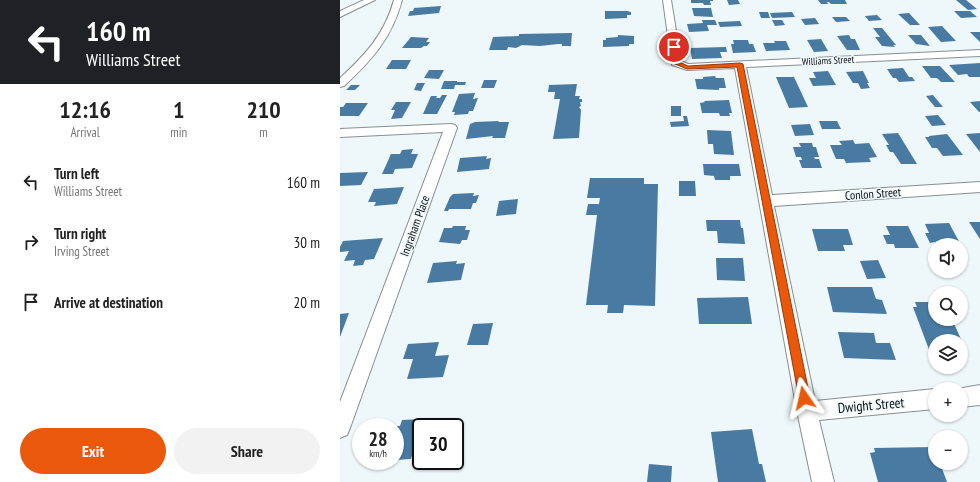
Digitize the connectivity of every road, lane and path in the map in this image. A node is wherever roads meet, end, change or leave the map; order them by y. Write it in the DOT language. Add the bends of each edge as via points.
graph roads {
  1 [pos="371,0"];
  2 [pos="398,0"];
  3 [pos="667,0"];
  4 [pos="340,14"];
  5 [pos="980,54"];
  6 [pos="740,64"];
  7 [pos="340,84"];
  8 [pos="340,133"];
  9 [pos="980,187"];
  10 [pos="767,201"];
  11 [pos="980,395"];
  12 [pos="968,396"];
  13 [pos="928,400"];
  14 [pos="807,411"];
  15 [pos="340,428"];
  16 [pos="823,482"];
  1 -- 4 [label="street"];
  2 -- 7 [label="street" via="388,27 377,46"];
  3 -- 6 [label="street, Williams Street" via="676,63 687,68"];
  5 -- 6 [label="street, Williams Street"];
  6 -- 10 [label="street"];
  8 -- 15 [label="street, Ingraham Place" via="451,128"];
  9 -- 10 [label="street, Conlon Street"];
  10 -- 14 [label="street"];
  11 -- 12 [label="street"];
  13 -- 14 [label="street, Dwight Street"];
  14 -- 16 [label="street"];
}
